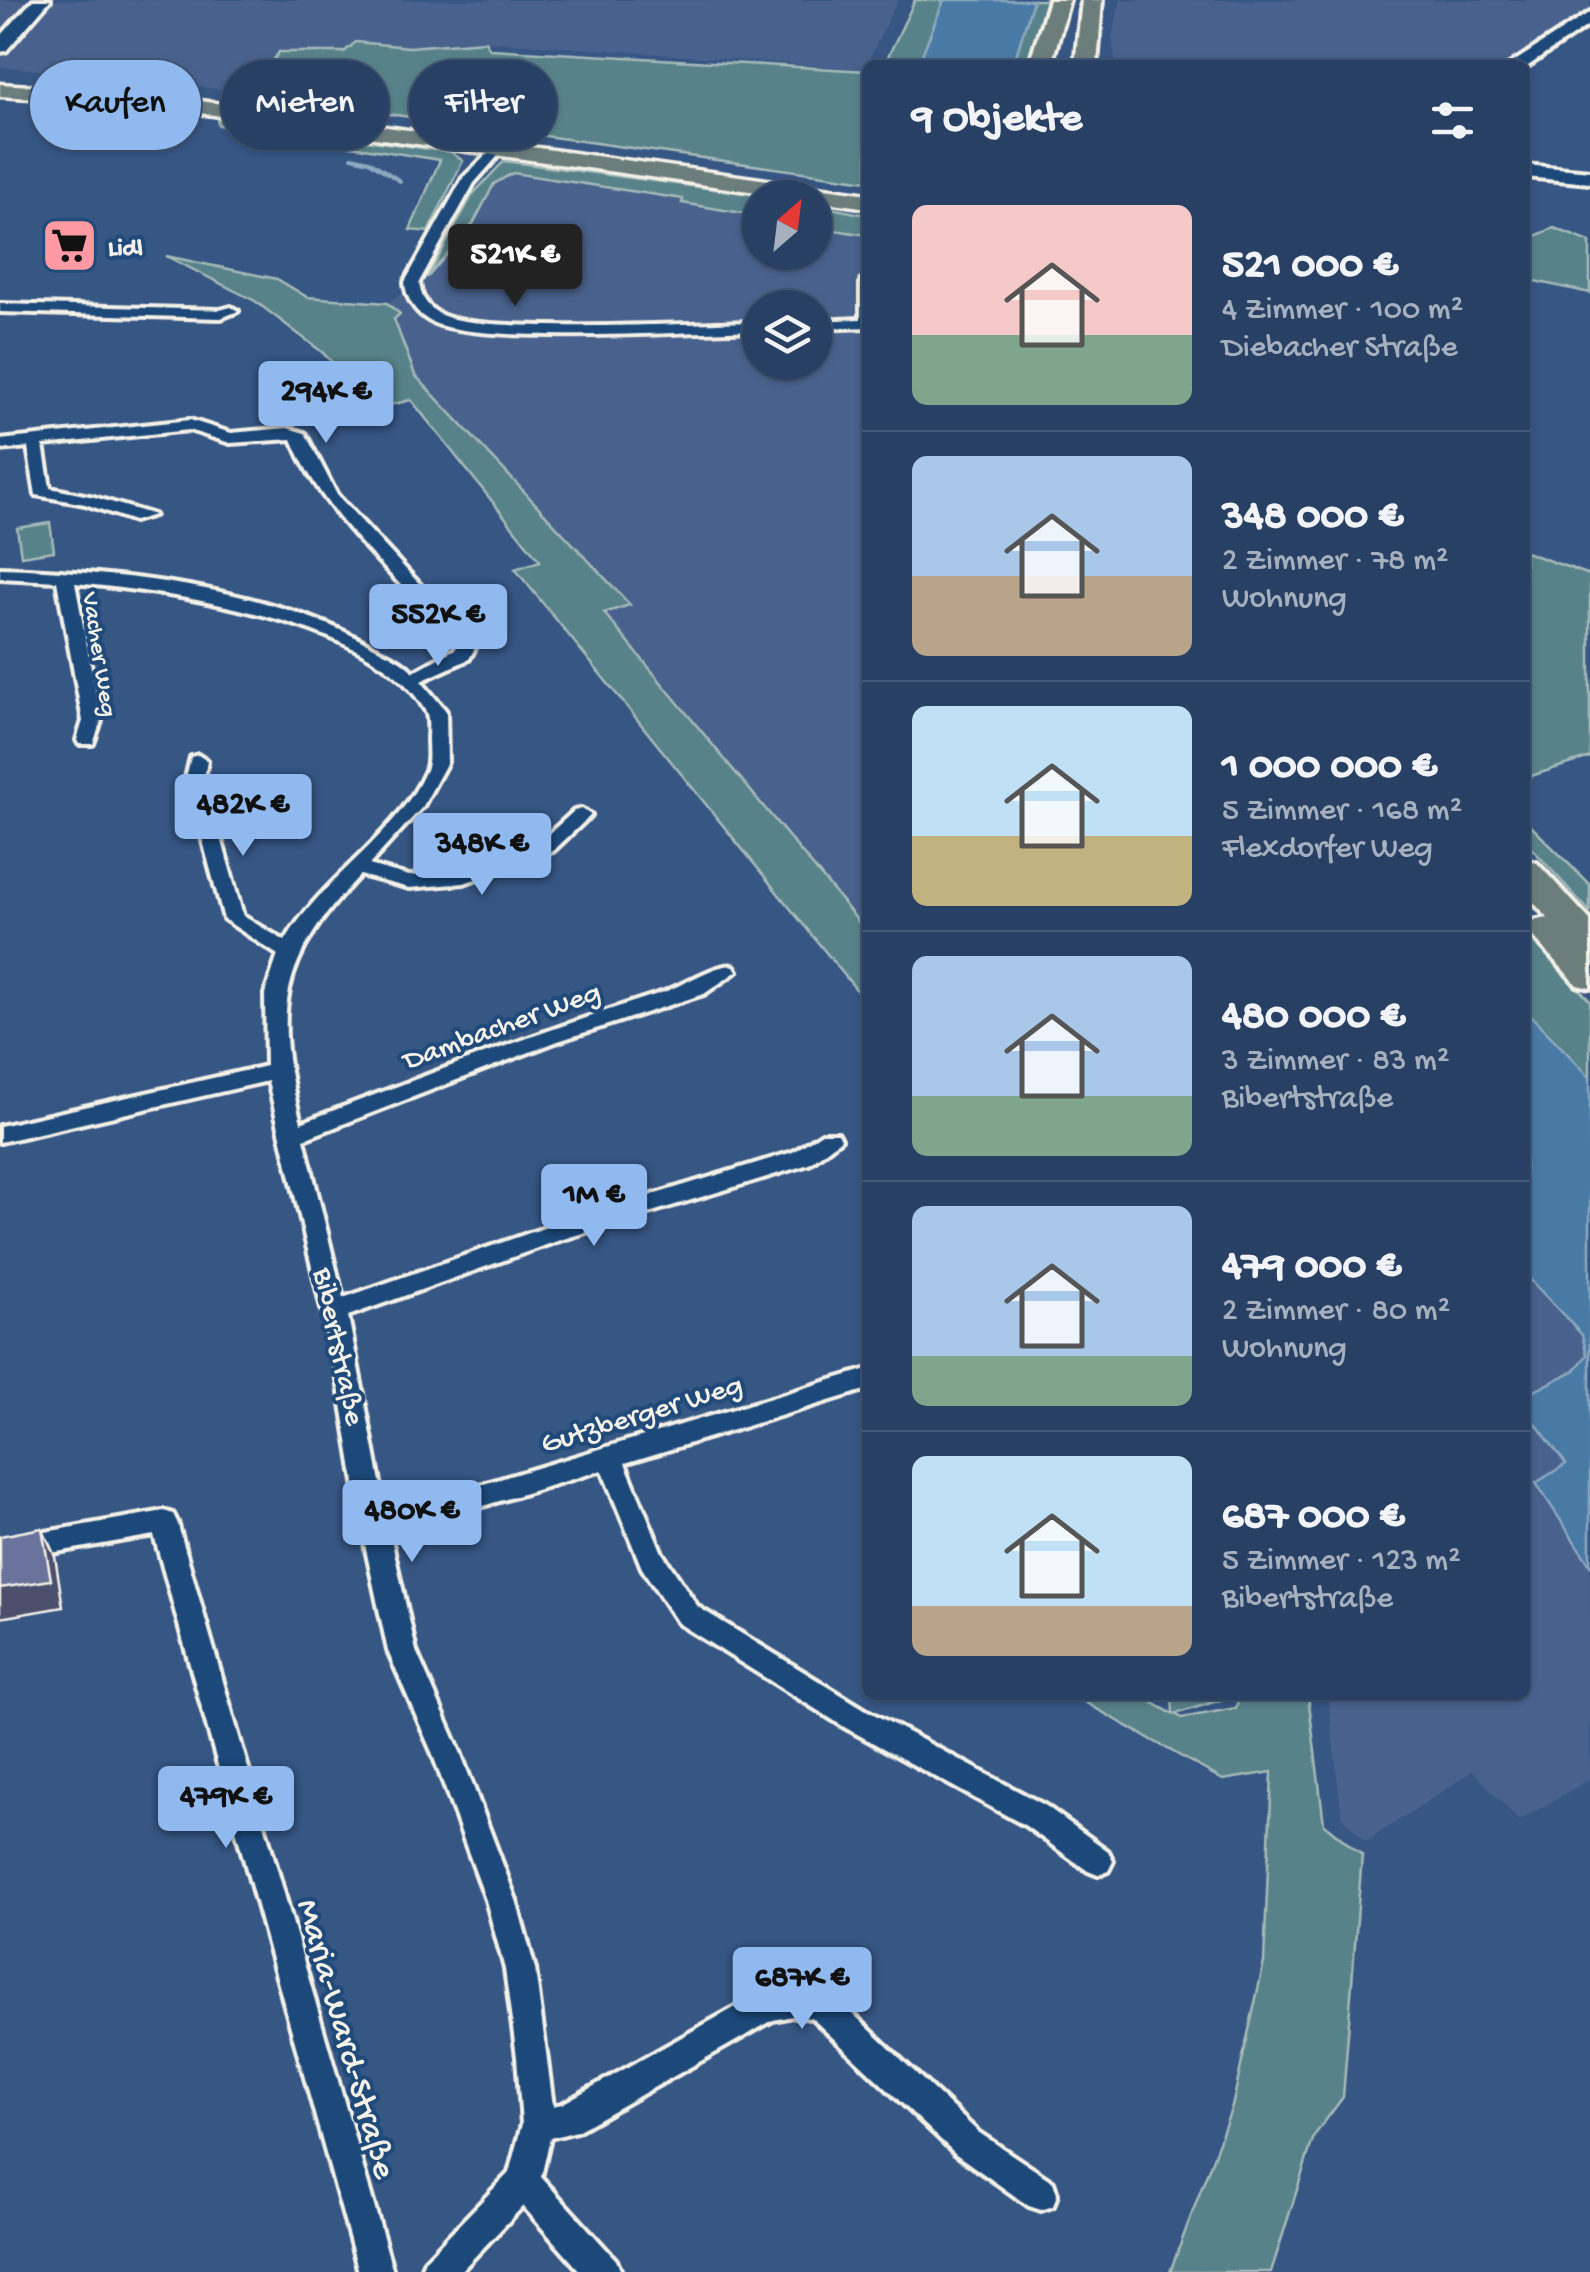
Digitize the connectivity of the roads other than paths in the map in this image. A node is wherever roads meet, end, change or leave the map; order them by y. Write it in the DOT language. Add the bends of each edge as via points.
graph roads {
  1 [pos="24,0"];
  2 [pos="42,0"];
  3 [pos="1059,0"];
  4 [pos="1086,1"];
  5 [pos="1588,20"];
  6 [pos="0,26"];
  7 [pos="0,47"];
  8 [pos="1041,60"];
  9 [pos="1068,60"];
  10 [pos="1086,60"];
  11 [pos="1101,60"];
  12 [pos="1526,60"];
  13 [pos="0,80"];
  14 [pos="0,90"];
  15 [pos="409,131"];
  16 [pos="409,133"];
  17 [pos="496,150"];
  18 [pos="537,150"];
  19 [pos="1530,171"];
  20 [pos="1590,177"];
  21 [pos="858,194"];
  22 [pos="0,308"];
  23 [pos="231,311"];
  24 [pos="862,320"];
  25 [pos="832,323"];
  26 [pos="742,326"];
  27 [pos="34,441"];
  28 [pos="0,445"];
  29 [pos="146,514"];
  30 [pos="0,573"];
  31 [pos="64,576"];
  32 [pos="414,678"];
  33 [pos="86,740"];
  34 [pos="198,761"];
  35 [pos="582,816"];
  36 [pos="356,868"];
  37 [pos="1530,877"];
  38 [pos="1530,913"];
  39 [pos="1590,942"];
  40 [pos="287,951"];
  41 [pos="727,970"];
  42 [pos="1590,976"];
  43 [pos="277,1071"];
  44 [pos="0,1134"];
  45 [pos="294,1134"];
  46 [pos="830,1139"];
  47 [pos="335,1311"];
  48 [pos="862,1381"];
  49 [pos="609,1455"];
  50 [pos="376,1527"];
  51 [pos="0,1551"];
  52 [pos="1098,1862"];
  53 [pos="538,2124"];
  54 [pos="523,2182"];
  55 [pos="1041,2194"];
  56 [pos="376,2272"];
  57 [pos="438,2272"];
  58 [pos="604,2272"];
  1 -- 6 [label="main road"];
  2 -- 7 [label="main road"];
  3 -- 8 [label="highway"];
  4 -- 9 [label="highway"];
  4 -- 10 [label="highway"];
  4 -- 11 [label="highway"];
  5 -- 12 [label="main road"];
  13 -- 15 [label="main road" via="140,89"];
  14 -- 16 [label="main road" via="136,99"];
  17 -- 26 [label="street" via="468,181 412,282 413,296 434,318 528,332"];
  18 -- 21 [label="main road"];
  19 -- 20 [label="main road"];
  22 -- 23 [label="street"];
  24 -- 25 [label="street"];
  27 -- 28 [label="street"];
  27 -- 29 [label="street" via="42,492"];
  27 -- 32 [label="street" via="190,425 230,438 299,436 324,492 444,615 466,648"];
  30 -- 31 [label="street"];
  31 -- 32 [label="street" via="157,585 244,604 317,627"];
  31 -- 33 [label="street, Vacher Weg" via="92,721"];
  32 -- 36 [label="street" via="442,722 437,765 412,808"];
  34 -- 40 [label="street" via="194,778 234,919"];
  35 -- 36 [label="street" via="546,847 464,877 410,882"];
  36 -- 40 [label="street" via="314,910"];
  37 -- 39 [label="highway"];
  38 -- 42 [label="highway"];
  40 -- 43 [label="street, Bibertstraße" via="272,1014"];
  41 -- 45 [label="street, Dambacher Weg" via="696,988"];
  43 -- 44 [label="street"];
  43 -- 45 [label="street, Bibertstraße"];
  45 -- 47 [label="street, Bibertstraße"];
  46 -- 47 [label="street" via="801,1158 552,1234"];
  47 -- 50 [label="street, Bibertstraße"];
  48 -- 49 [label="street, Gutzberger Weg"];
  49 -- 50 [label="street, Gutzberger Weg"];
  49 -- 52 [label="street" via="655,1565 688,1615 856,1719 1036,1816"];
  50 -- 53 [label="street, Bibertstraße" via="402,1651 446,1752 520,1969"];
  51 -- 56 [label="street, Maria-Ward-Straße" via="164,1522"];
  53 -- 54 [label="street, Bibertstraße"];
  53 -- 55 [label="street" via="566,2120 763,2009 800,1998 822,2006 966,2144"];
  54 -- 57 [label="street, Bibertstraße"];
  54 -- 58 [label="street"];
}
